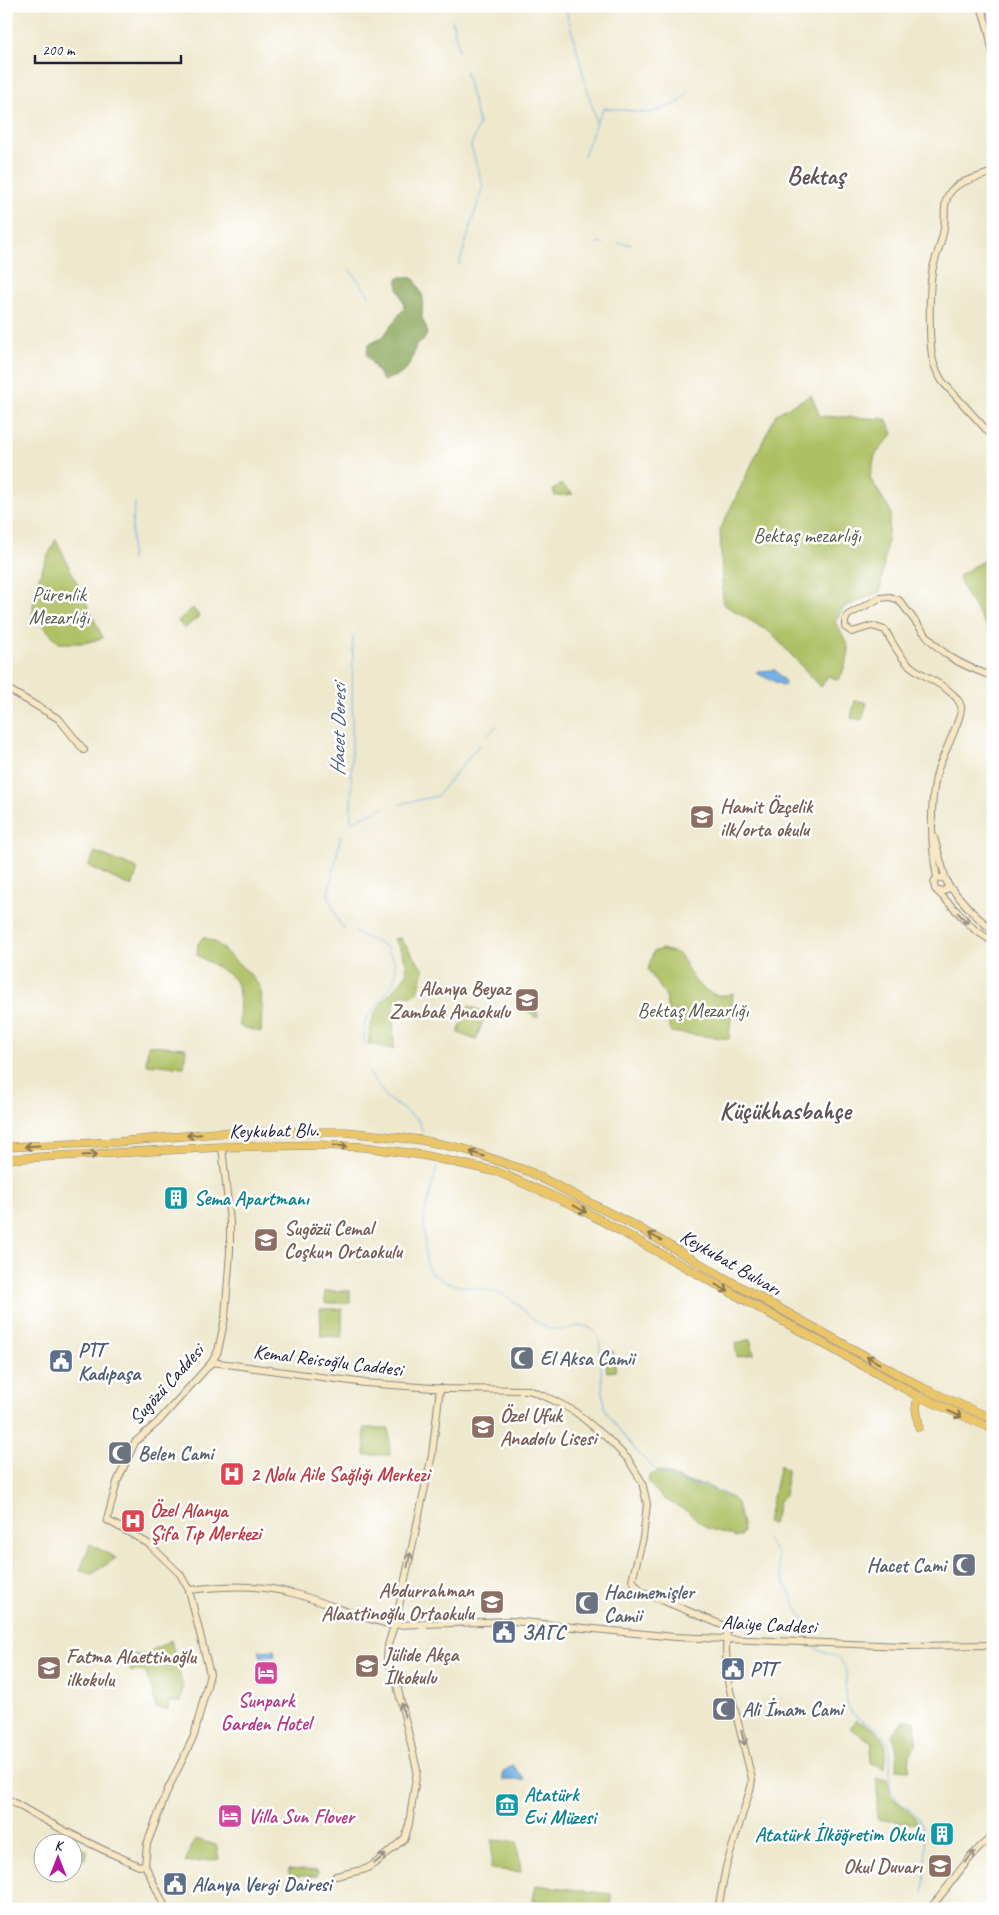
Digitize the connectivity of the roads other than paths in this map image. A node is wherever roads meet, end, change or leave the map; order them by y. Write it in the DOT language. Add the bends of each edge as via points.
graph roads {
  1 [pos="981,6"];
  2 [pos="993,54"];
  3 [pos="993,172"];
  4 [pos="993,437"];
  5 [pos="993,677"];
  6 [pos="6,688"];
  7 [pos="84,750"];
  8 [pos="933,836"];
  9 [pos="937,878"];
  10 [pos="947,882"];
  11 [pos="937,891"];
  12 [pos="993,931"];
  13 [pos="993,942"];
  14 [pos="222,1147"];
  15 [pos="6,1148"];
  16 [pos="6,1159"];
  17 [pos="530,1172"];
  18 [pos="536,1188"];
  19 [pos="212,1362"];
  20 [pos="440,1388"];
  21 [pos="918,1396"];
  22 [pos="993,1419"];
  23 [pos="919,1427"];
  24 [pos="993,1429"];
  25 [pos="190,1590"];
  26 [pos="394,1625"];
  27 [pos="726,1639"];
  28 [pos="993,1646"];
  29 [pos="6,1798"];
  30 [pos="993,1836"];
  31 [pos="145,1865"];
  32 [pos="336,1876"];
  33 [pos="166,1909"];
  34 [pos="718,1909"];
  35 [pos="929,1909"];
  1 -- 2 [label="street"];
  3 -- 4 [label="street" via="956,186 947,197 931,288 931,341 936,371"];
  5 -- 8 [label="street" via="943,652 930,641 900,600 880,598 846,618 845,627 849,631 858,632 872,626 885,630 906,662 953,695 962,707 962,715 934,784"];
  6 -- 7 [label="street" via="59,719"];
  8 -- 9 [label="street"];
  8 -- 10 [label="street"];
  9 -- 10 [label="street" via="942,877"];
  9 -- 11 [label="street" via="934,884"];
  10 -- 11 [label="street" via="944,891"];
  10 -- 12 [label="street"];
  11 -- 13 [label="street, one-way" via="974,929"];
  16 -- 14 [label="highway, Keykubat Blv., one-way"];
  14 -- 18 [label="highway, Keykubat Blv., one-way" via="364,1147 422,1155 498,1172"];
  14 -- 19 [label="street, Sugözü Caddesi" via="230,1252 225,1318 218,1351"];
  17 -- 15 [label="highway, Keykubat Blv., one-way" via="464,1149 421,1140 346,1132 216,1133"];
  22 -- 17 [label="highway, Keykubat Bulvarı, one-way" via="915,1384 637,1227"];
  18 -- 21 [label="highway, Keykubat Bulvarı, one-way" via="575,1206"];
  19 -- 20 [label="street, Kemal Reisoğlu Caddesi" via="365,1383"];
  19 -- 25 [label="street, Sugözü Caddesi" via="157,1423 135,1442 117,1482 107,1520 149,1544 180,1574"];
  26 -- 20 [label="street, one-way" via="432,1454"];
  20 -- 27 [label="street, Kemal Reisoğlu Caddesi" via="529,1390 574,1411 606,1437 628,1459 642,1482 647,1504 644,1538 632,1580 642,1592 727,1627"];
  21 -- 23 [label="highway"];
  21 -- 24 [label="highway, one-way"];
  25 -- 26 [label="street, Alaiye Caddesi" via="264,1586"];
  25 -- 31 [label="street, Sugözü Caddesi" via="210,1674 194,1736 153,1826"];
  26 -- 27 [label="street, Alaiye Caddesi" via="513,1621"];
  32 -- 26 [label="street, one-way" via="366,1869 405,1838 417,1770 397,1684 387,1658"];
  27 -- 28 [label="street, Alaiye Caddesi"];
  27 -- 34 [label="street, one-way" via="728,1682 752,1779 726,1868"];
  29 -- 31 [label="street" via="95,1847 139,1866"];
  35 -- 30 [label="street, one-way" via="978,1847"];
  31 -- 33 [label="street"];
}
